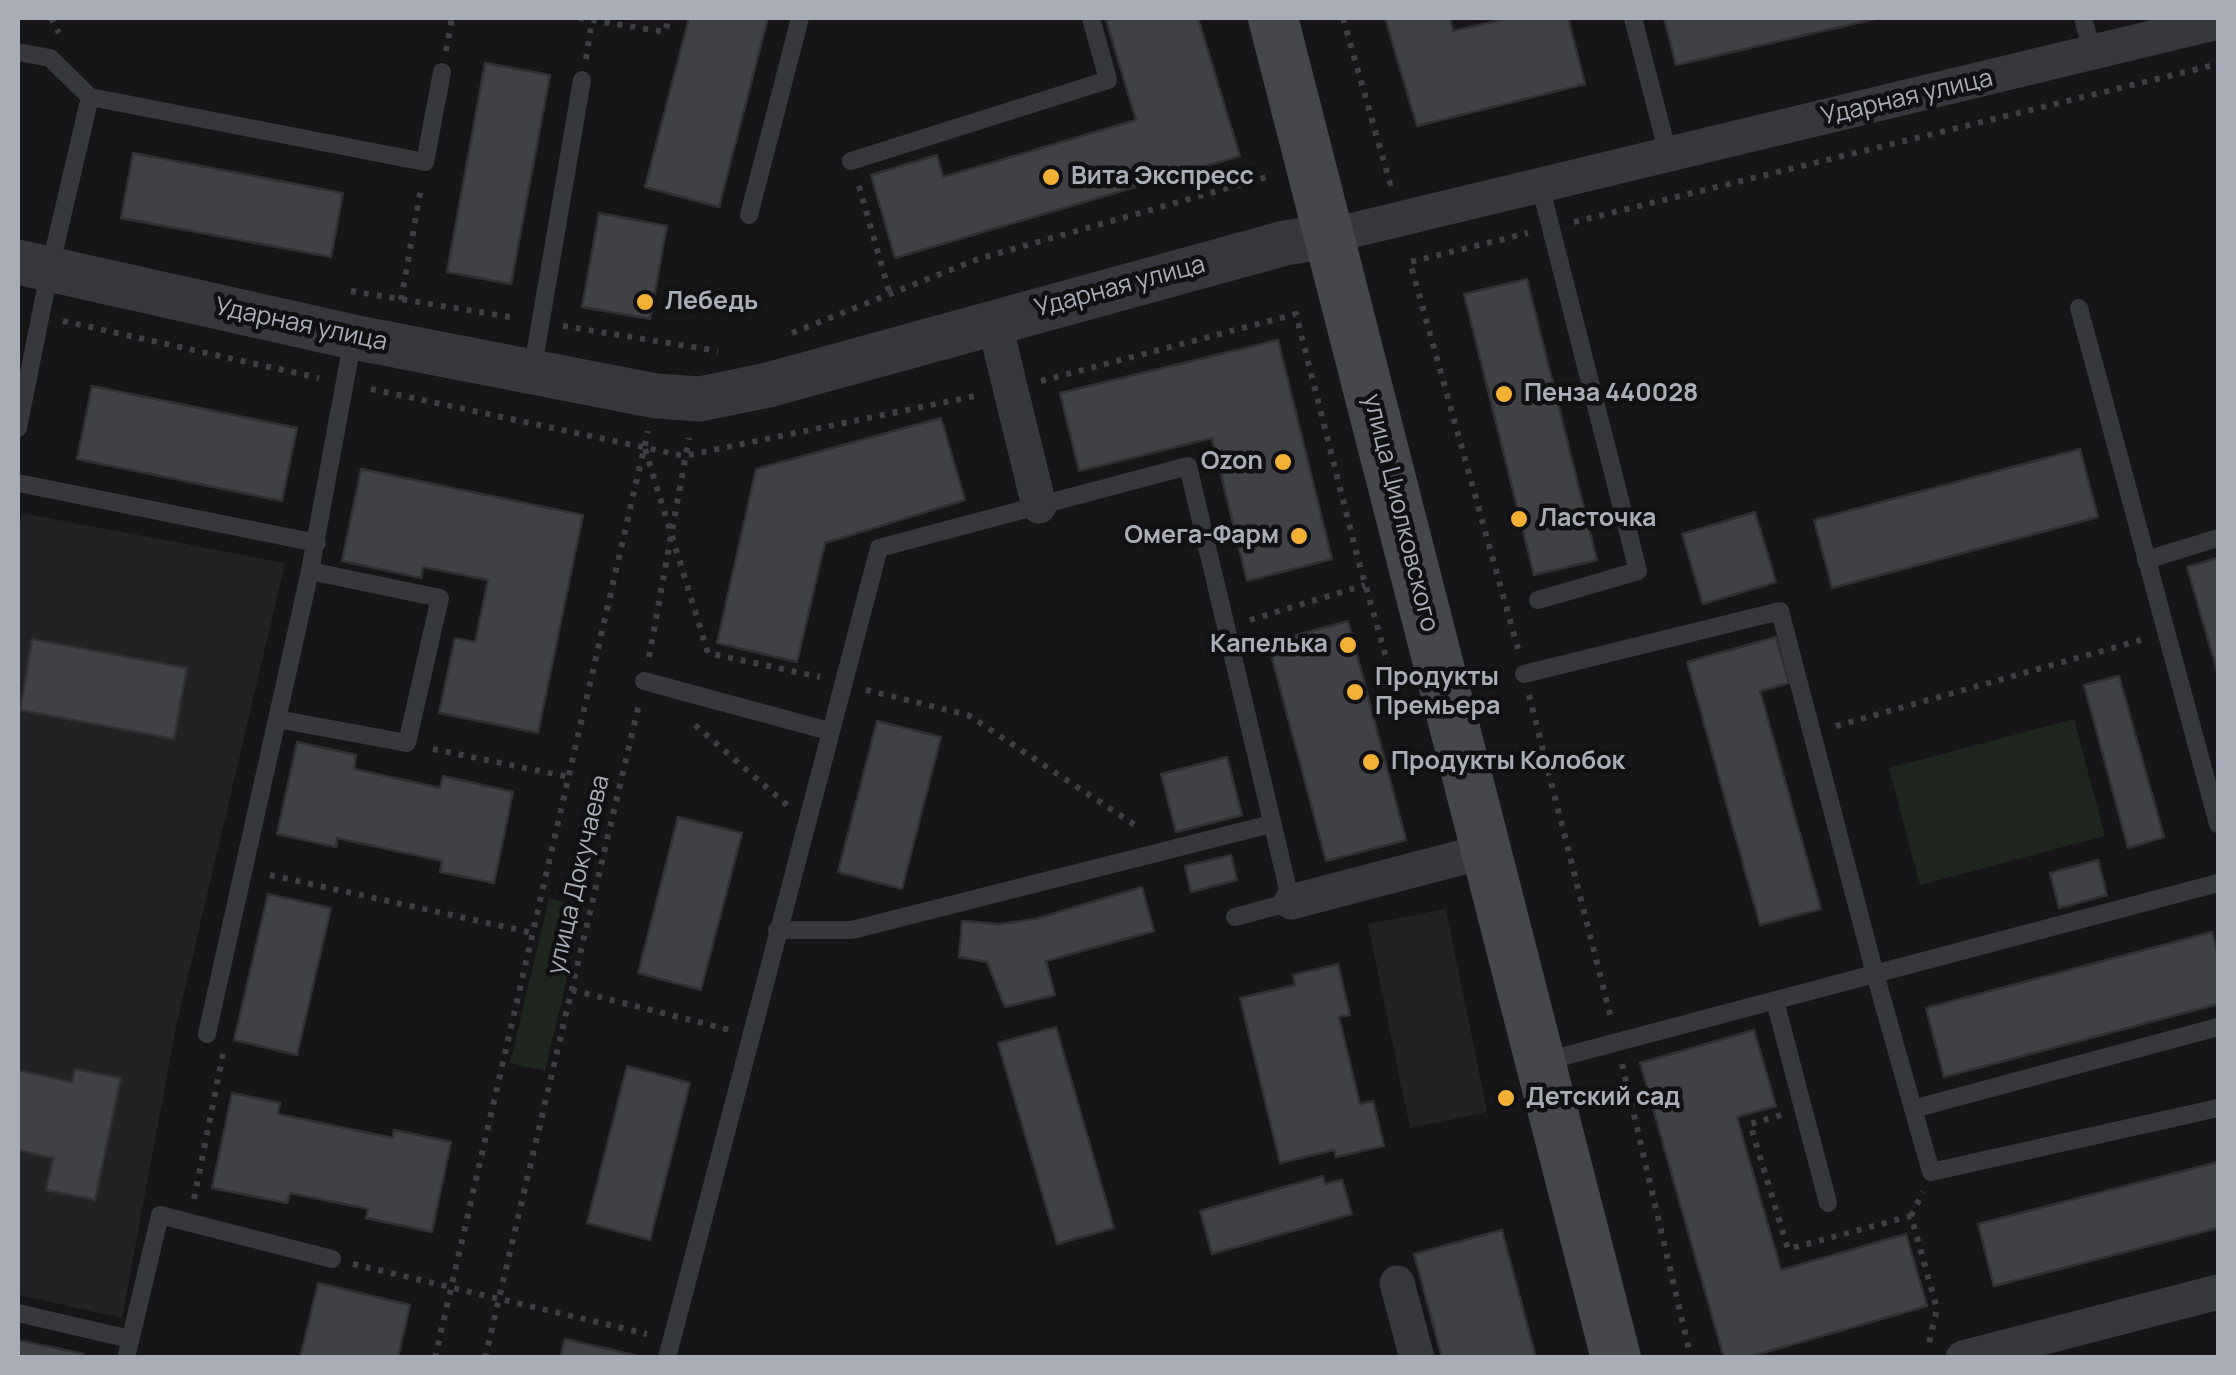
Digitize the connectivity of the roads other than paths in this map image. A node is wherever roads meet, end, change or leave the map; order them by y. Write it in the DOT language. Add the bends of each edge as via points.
graph roads {
  1 [pos="800,18"];
  2 [pos="1091,18"];
  3 [pos="1273,18"];
  4 [pos="1633,18"];
  5 [pos="2083,18"];
  6 [pos="2218,22"];
  7 [pos="18,52"];
  8 [pos="2094,54"];
  9 [pos="442,72"];
  10 [pos="582,80"];
  11 [pos="90,98"];
  12 [pos="1668,154"];
  13 [pos="851,161"];
  14 [pos="1540,184"];
  15 [pos="748,215"];
  16 [pos="1329,236"];
  17 [pos="34,265"];
  18 [pos="2079,308"];
  19 [pos="994,321"];
  20 [pos="353,338"];
  21 [pos="532,372"];
  22 [pos="18,428"];
  23 [pos="18,484"];
  24 [pos="1038,506"];
  25 [pos="2218,538"];
  26 [pos="317,544"];
  27 [pos="2146,560"];
  28 [pos="310,572"];
  29 [pos="1538,600"];
  30 [pos="1524,674"];
  31 [pos="644,682"];
  32 [pos="278,719"];
  33 [pos="829,731"];
  34 [pos="1271,824"];
  35 [pos="2218,824"];
  36 [pos="1486,851"];
  37 [pos="2218,883"];
  38 [pos="1292,902"];
  39 [pos="1235,917"];
  40 [pos="777,930"];
  41 [pos="1875,974"];
  42 [pos="1775,1001"];
  43 [pos="2218,1027"];
  44 [pos="207,1034"];
  45 [pos="1540,1063"];
  46 [pos="2218,1108"];
  47 [pos="1913,1109"];
  48 [pos="1828,1203"];
  49 [pos="332,1259"];
  50 [pos="1397,1282"];
  51 [pos="2218,1292"];
  52 [pos="18,1313"];
  53 [pos="128,1348"];
  54 [pos="670,1349"];
  55 [pos="1416,1358"];
  56 [pos="1616,1358"];
  57 [pos="1963,1358"];
  1 -- 15 [label="lane"];
  2 -- 13 [label="lane" via="1108,80"];
  3 -- 16 [label="main road, улица Циолковского"];
  4 -- 12 [label="lane"];
  5 -- 8 [label="lane"];
  6 -- 8 [label="street, Ударная улица"];
  7 -- 11 [label="lane" via="50,58"];
  8 -- 12 [label="street, Ударная улица"];
  9 -- 11 [label="lane" via="425,162"];
  10 -- 21 [label="lane"];
  11 -- 17 [label="lane"];
  12 -- 14 [label="street, Ударная улица"];
  14 -- 16 [label="street, Ударная улица"];
  14 -- 29 [label="lane" via="1638,571"];
  16 -- 19 [label="street, Ударная улица"];
  16 -- 36 [label="main road, улица Циолковского"];
  17 -- 20 [label="street, Ударная улица"];
  17 -- 22 [label="lane"];
  18 -- 27 [label="lane"];
  19 -- 21 [label="street, Ударная улица" via="768,386 678,397"];
  19 -- 24 [label="street"];
  20 -- 21 [label="street, Ударная улица"];
  20 -- 26 [label="lane"];
  23 -- 26 [label="lane"];
  24 -- 33 [label="lane" via="879,548"];
  24 -- 34 [label="lane" via="1188,466"];
  25 -- 27 [label="lane"];
  26 -- 28 [label="lane"];
  27 -- 35 [label="lane"];
  28 -- 32 [label="lane"];
  28 -- 32 [label="lane" via="440,598 407,743"];
  30 -- 41 [label="lane" via="1780,612"];
  31 -- 33 [label="lane"];
  32 -- 44 [label="lane"];
  33 -- 40 [label="lane"];
  34 -- 38 [label="lane"];
  34 -- 40 [label="lane" via="852,930"];
  36 -- 38 [label="street"];
  36 -- 45 [label="main road, улица Циолковского"];
  37 -- 41 [label="lane"];
  38 -- 39 [label="lane"];
  40 -- 54 [label="lane"];
  41 -- 42 [label="lane"];
  41 -- 47 [label="lane"];
  42 -- 45 [label="lane"];
  42 -- 48 [label="lane"];
  43 -- 47 [label="lane"];
  45 -- 56 [label="main road, улица Циолковского"];
  46 -- 47 [label="lane" via="1932,1172"];
  49 -- 53 [label="lane" via="160,1215"];
  50 -- 55 [label="street"];
  51 -- 57 [label="street"];
  52 -- 53 [label="lane"];
}
